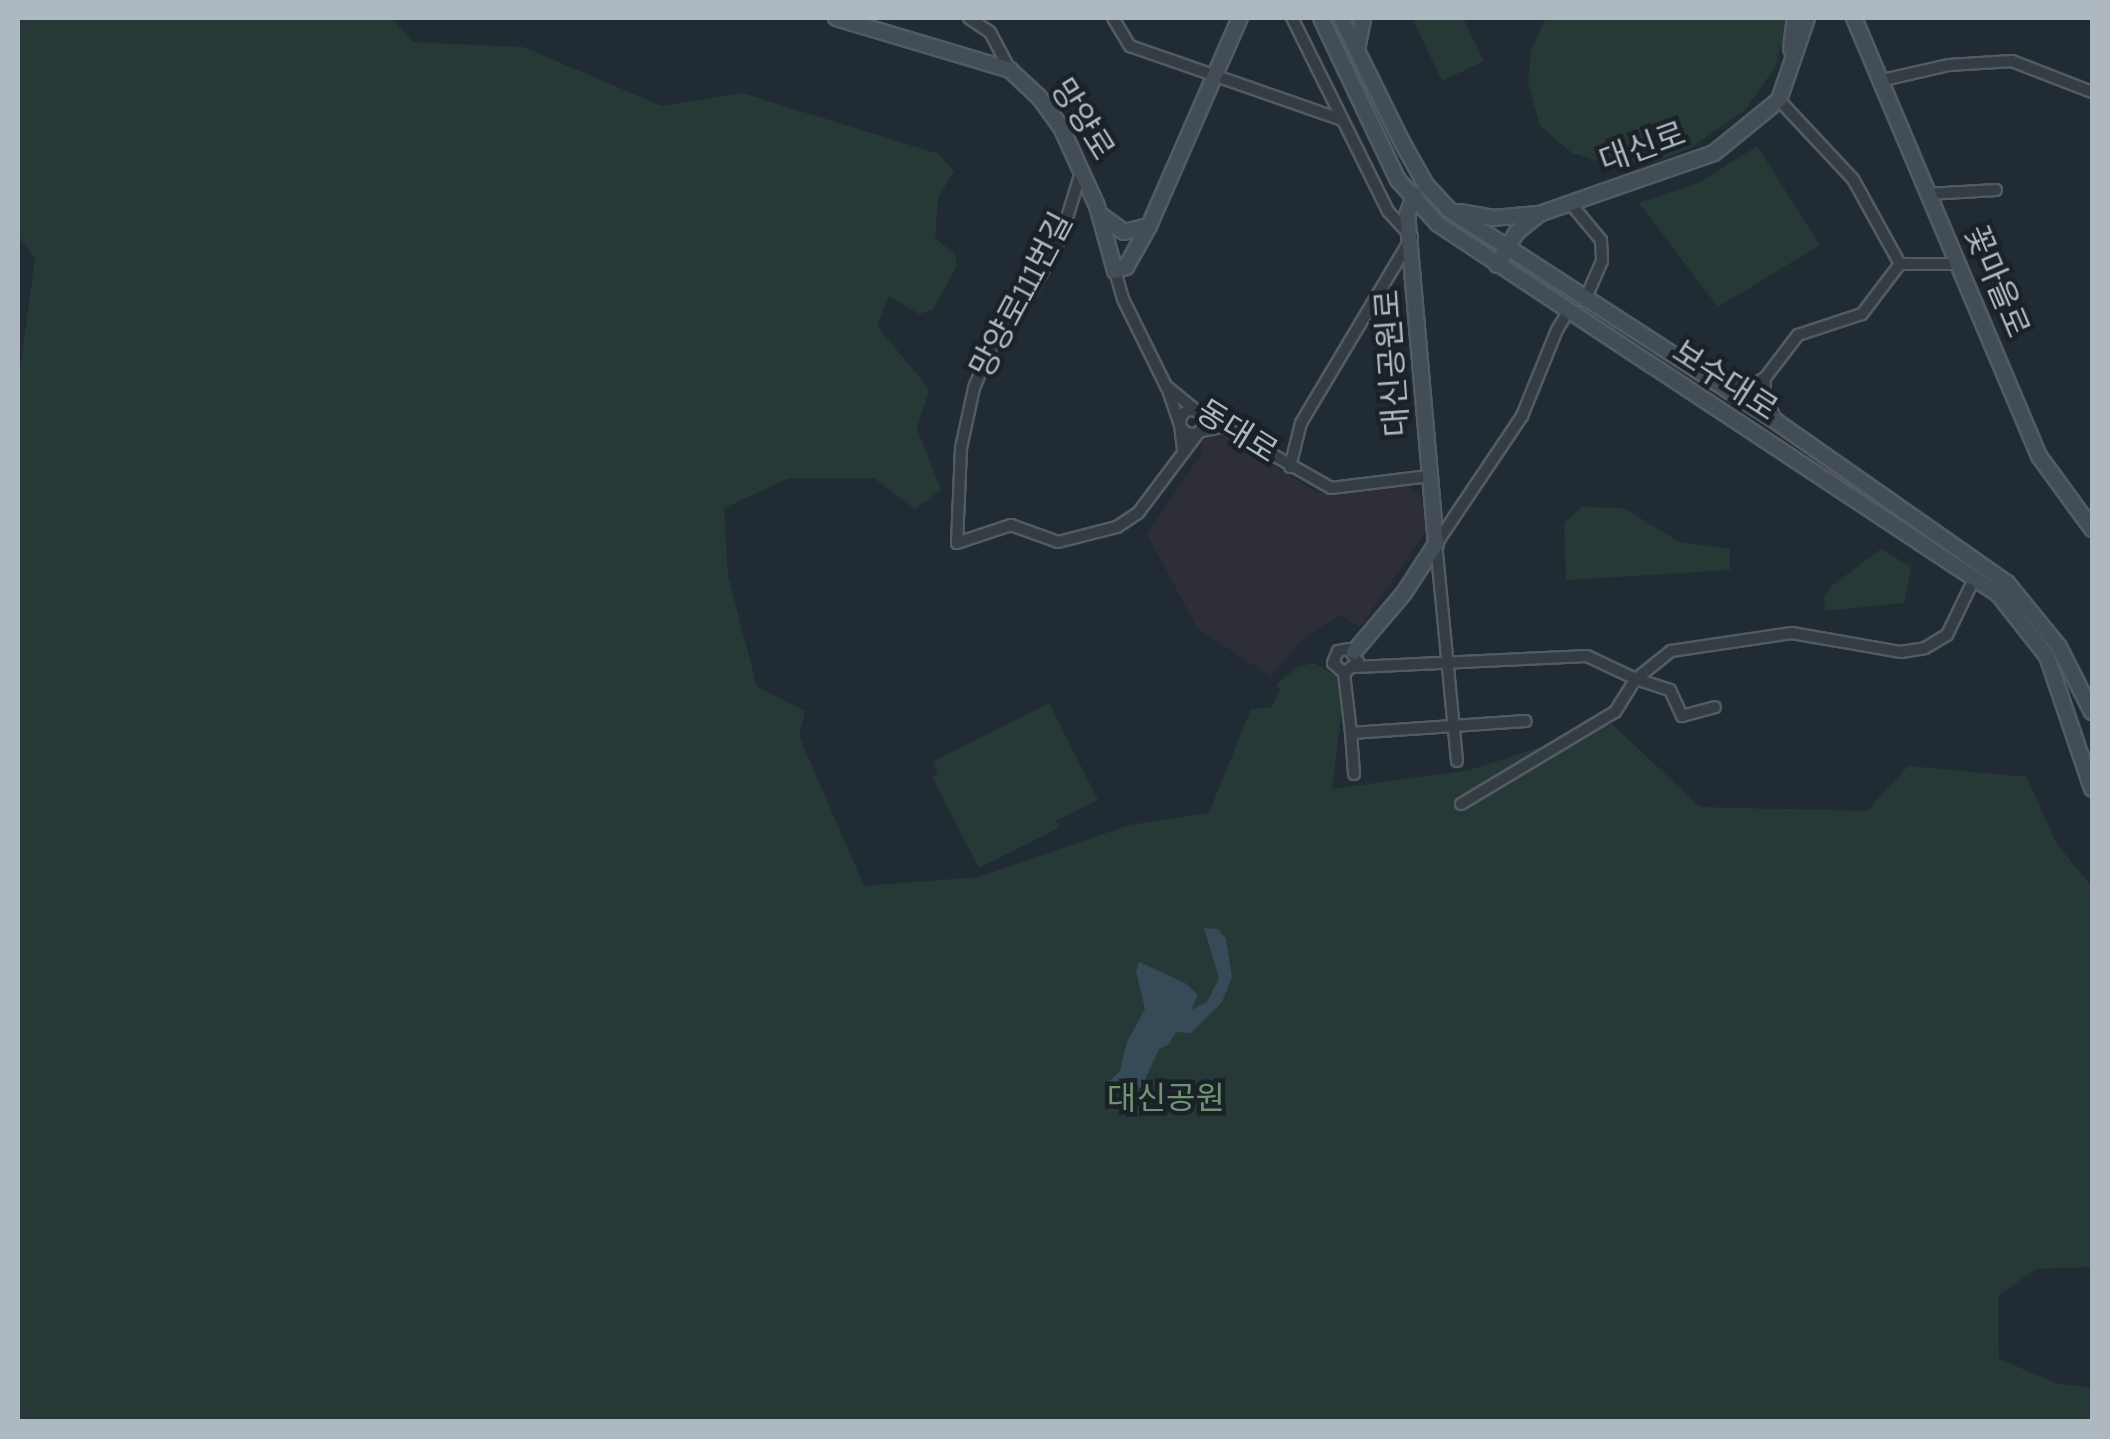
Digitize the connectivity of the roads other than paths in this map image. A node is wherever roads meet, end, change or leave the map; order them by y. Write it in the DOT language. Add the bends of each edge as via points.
graph roads {
  1 [pos="836,18"];
  2 [pos="969,18"];
  3 [pos="1112,18"];
  4 [pos="1240,18"];
  5 [pos="1292,18"];
  6 [pos="1321,18"];
  7 [pos="1341,18"];
  8 [pos="1363,18"];
  9 [pos="1794,18"];
  10 [pos="1807,18"];
  11 [pos="1843,18"];
  12 [pos="1854,18"];
  13 [pos="1866,47"];
  14 [pos="1357,51"];
  15 [pos="1791,64"];
  16 [pos="1010,70"];
  17 [pos="1214,76"];
  18 [pos="1883,80"];
  19 [pos="2092,92"];
  20 [pos="1779,100"];
  21 [pos="1343,120"];
  22 [pos="1082,169"];
  23 [pos="1426,185"];
  24 [pos="1996,190"];
  25 [pos="1928,194"];
  26 [pos="1411,198"];
  27 [pos="1571,204"];
  28 [pos="1097,206"];
  29 [pos="1448,209"];
  30 [pos="1539,214"];
  31 [pos="1149,226"];
  32 [pos="1412,237"];
  33 [pos="1507,248"];
  34 [pos="1900,264"];
  35 [pos="1956,264"];
  36 [pos="1497,265"];
  37 [pos="1114,271"];
  38 [pos="1585,300"];
  39 [pos="1568,312"];
  40 [pos="1766,378"];
  41 [pos="1711,383"];
  42 [pos="1166,386"];
  43 [pos="1198,412"];
  44 [pos="1777,422"];
  45 [pos="1180,425"];
  46 [pos="1226,426"];
  47 [pos="1199,432"];
  48 [pos="1183,451"];
  49 [pos="1290,467"];
  50 [pos="1430,476"];
  51 [pos="957,506"];
  52 [pos="2091,524"];
  53 [pos="984,533"];
  54 [pos="1436,544"];
  55 [pos="1975,577"];
  56 [pos="1355,660"];
  57 [pos="1446,665"];
  58 [pos="1344,673"];
  59 [pos="1636,679"];
  60 [pos="1716,707"];
  61 [pos="2092,712"];
  62 [pos="1526,721"];
  63 [pos="1454,726"];
  64 [pos="1351,733"];
  65 [pos="1457,760"];
  66 [pos="1354,774"];
  67 [pos="2092,789"];
  68 [pos="1461,804"];
  1 -- 16 [label="main road, 망양로"];
  2 -- 16 [label="street" via="990,32"];
  3 -- 17 [label="street" via="1130,46"];
  4 -- 17 [label="main road"];
  5 -- 21 [label="street"];
  6 -- 26 [label="main road, 보수대로"];
  7 -- 14 [label="main road, 보수대로"];
  8 -- 14 [label="main road"];
  9 -- 15 [label="main road"];
  10 -- 15 [label="main road"];
  11 -- 13 [label="main road, 꽃마을로"];
  12 -- 13 [label="main road, 꽃마을로"];
  13 -- 18 [label="main road, 꽃마을로"];
  14 -- 23 [label="main road, 보수대로"];
  15 -- 20 [label="main road"];
  16 -- 22 [label="main road, 망양로" via="1040,96"];
  17 -- 21 [label="street"];
  17 -- 31 [label="main road"];
  18 -- 19 [label="street" via="1949,65 2012,61"];
  18 -- 25 [label="main road, 꽃마을로"];
  20 -- 27 [label="main road, 대신로" via="1714,153"];
  20 -- 34 [label="street" via="1853,179"];
  21 -- 32 [label="street" via="1388,210"];
  22 -- 28 [label="main road, 망양로"];
  22 -- 51 [label="street, 망양로111번길" via="1060,238 1032,291 995,338 974,388"];
  23 -- 26 [label="main road"];
  23 -- 29 [label="main road, 보수대로"];
  24 -- 25 [label="street"];
  25 -- 35 [label="main road, 꽃마을로"];
  26 -- 32 [label="main road, 대신공원로"];
  26 -- 36 [label="main road, 보수대로"];
  27 -- 30 [label="main road, 대신로"];
  27 -- 38 [label="street" via="1601,240 1602,261"];
  28 -- 31 [label="main road, 망양로" via="1118,230"];
  28 -- 37 [label="main road, 망양로"];
  29 -- 30 [label="main road" via="1493,218"];
  29 -- 33 [label="main road, 보수대로"];
  30 -- 33 [label="main road, 대신로"];
  31 -- 37 [label="main road" via="1126,267"];
  32 -- 49 [label="street" via="1301,423"];
  32 -- 50 [label="main road, 대신공원로"];
  33 -- 36 [label="main road, 대신로"];
  33 -- 38 [label="main road, 보수대로"];
  34 -- 35 [label="street"];
  34 -- 40 [label="street" via="1862,314 1798,335"];
  35 -- 52 [label="main road, 꽃마을로" via="2039,456"];
  36 -- 39 [label="main road, 보수대로"];
  37 -- 42 [label="street, 동대로"];
  38 -- 41 [label="main road, 보수대로"];
  39 -- 54 [label="street" via="1522,416"];
  39 -- 55 [label="main road, 보수대로"];
  40 -- 41 [label="street" via="1743,388"];
  40 -- 44 [label="street" via="1764,396"];
  41 -- 44 [label="main road, 보수대로"];
  42 -- 43 [label="street, 동대로"];
  42 -- 45 [label="street"];
  43 -- 45 [label="street" via="1187,411"];
  43 -- 46 [label="street, 동대로"];
  43 -- 47 [label="street" via="1204,422"];
  44 -- 61 [label="main road, 보수대로" via="2007,582 2060,646"];
  45 -- 47 [label="street" via="1187,434"];
  45 -- 48 [label="street"];
  46 -- 47 [label="street"];
  46 -- 49 [label="street, 동대로"];
  47 -- 48 [label="street"];
  48 -- 53 [label="street" via="1138,512 1118,527 1071,542 1046,540 1011,524"];
  49 -- 50 [label="street, 동대로" via="1331,488"];
  50 -- 54 [label="main road, 대신공원로"];
  51 -- 53 [label="street" via="966,526"];
  51 -- 53 [label="street, 망양로111번길" via="958,543"];
  54 -- 56 [label="main road"];
  54 -- 57 [label="street, 대신공원로"];
  55 -- 59 [label="street" via="1948,636 1925,648 1901,652 1792,633 1670,651"];
  55 -- 67 [label="main road, 보수대로" via="2047,656"];
  56 -- 57 [label="street"];
  56 -- 58 [label="street"];
  56 -- 58 [label="street" via="1343,648 1334,656"];
  57 -- 59 [label="street" via="1587,656"];
  57 -- 63 [label="street, 대신공원로"];
  58 -- 64 [label="street"];
  59 -- 60 [label="street" via="1670,690 1682,716"];
  59 -- 68 [label="street" via="1616,712"];
  62 -- 63 [label="street"];
  63 -- 64 [label="street"];
  63 -- 65 [label="street, 대신공원로"];
  64 -- 66 [label="street"];
}
